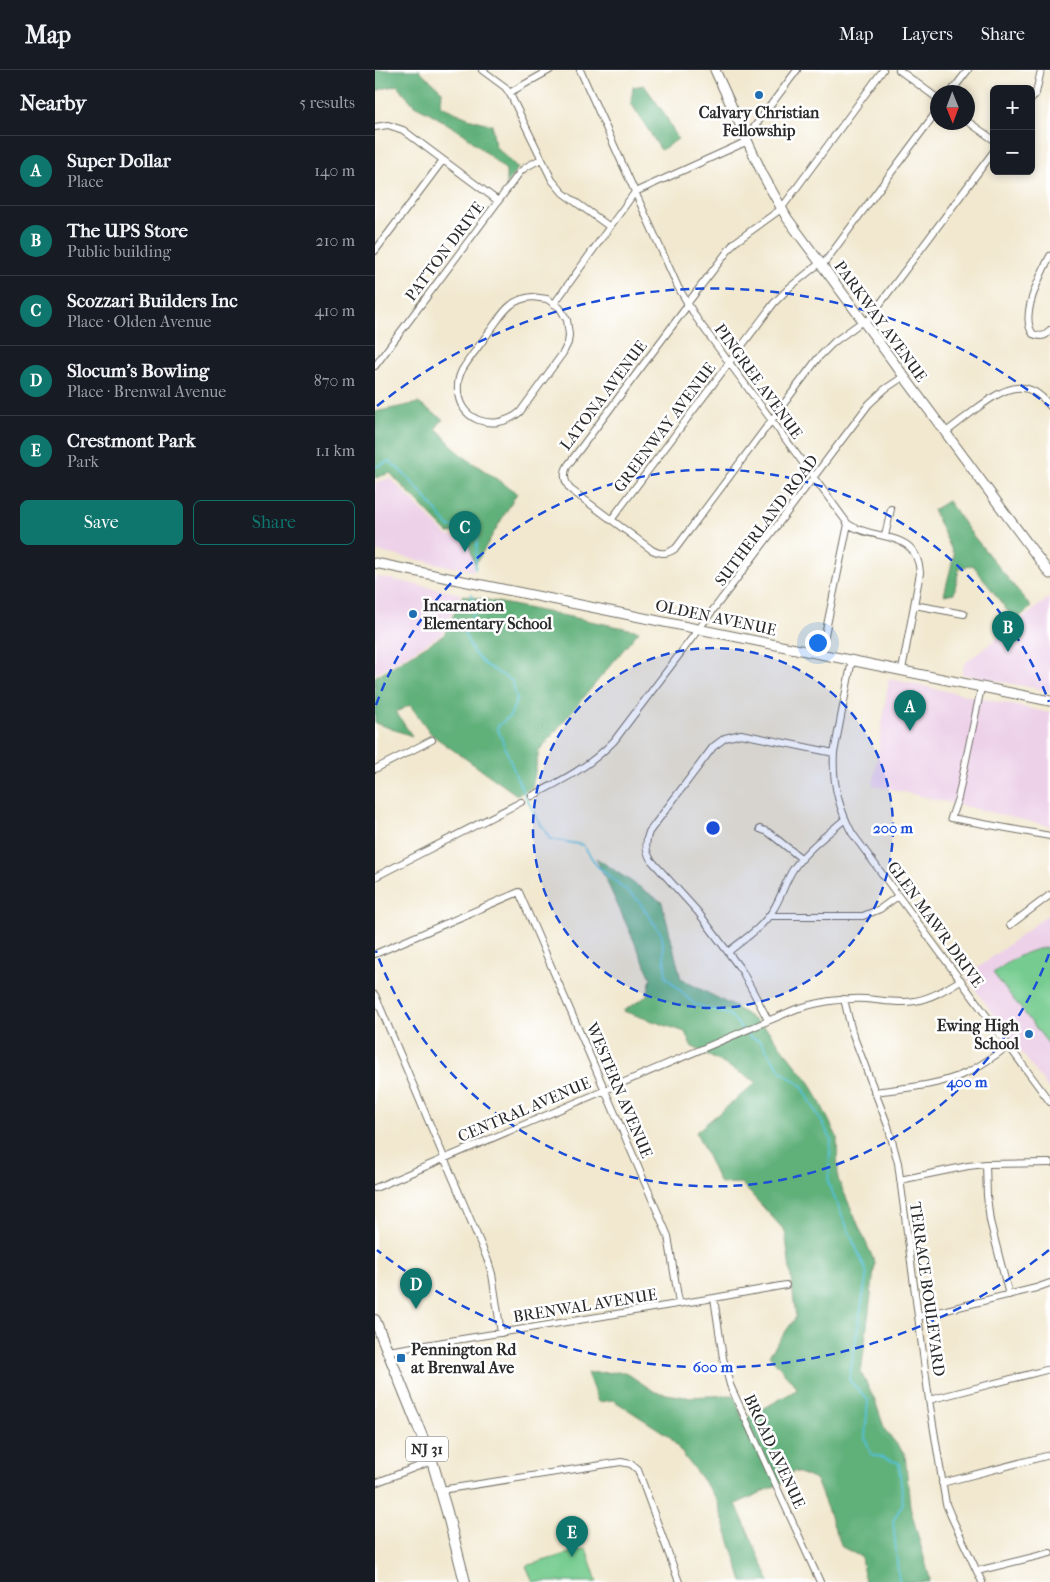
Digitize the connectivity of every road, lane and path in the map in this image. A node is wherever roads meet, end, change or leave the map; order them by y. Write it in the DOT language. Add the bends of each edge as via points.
graph roads {
  1 [pos="482,70"];
  2 [pos="550,70"];
  3 [pos="580,70"];
  4 [pos="715,70"];
  5 [pos="797,70"];
  6 [pos="883,70"];
  7 [pos="899,70"];
  8 [pos="968,70"];
  9 [pos="1041,70"];
  10 [pos="956,85"];
  11 [pos="509,92"];
  12 [pos="930,93"];
  13 [pos="1035,93"];
  14 [pos="930,120"];
  15 [pos="375,127"];
  16 [pos="975,127"];
  17 [pos="990,137"];
  18 [pos="747,139"];
  19 [pos="990,156"];
  20 [pos="541,159"];
  21 [pos="443,160"];
  22 [pos="635,192"];
  23 [pos="498,201"];
  24 [pos="781,209"];
  25 [pos="610,227"];
  26 [pos="375,252"];
  27 [pos="1050,256"];
  28 [pos="821,265"];
  29 [pos="554,304"];
  30 [pos="688,305"];
  31 [pos="864,323"];
  32 [pos="1050,330"];
  33 [pos="729,363"];
  34 [pos="375,366"];
  35 [pos="903,376"];
  36 [pos="1050,406"];
  37 [pos="771,421"];
  38 [pos="945,433"];
  39 [pos="814,479"];
  40 [pos="891,509"];
  41 [pos="611,520"];
  42 [pos="848,524"];
  43 [pos="885,536"];
  44 [pos="375,562"];
  45 [pos="1050,574"];
  46 [pos="914,605"];
  47 [pos="964,614"];
  48 [pos="700,629"];
  49 [pos="821,654"];
  50 [pos="852,660"];
  51 [pos="902,670"];
  52 [pos="981,688"];
  53 [pos="1050,701"];
  54 [pos="432,740"];
  55 [pos="834,753"];
  56 [pos="375,769"];
  57 [pos="532,796"];
  58 [pos="521,802"];
  59 [pos="845,819"];
  60 [pos="760,829"];
  61 [pos="1050,836"];
  62 [pos="802,859"];
  63 [pos="375,877"];
  64 [pos="1050,895"];
  65 [pos="898,896"];
  66 [pos="769,916"];
  67 [pos="1011,925"];
  68 [pos="728,952"];
  69 [pos="375,954"];
  70 [pos="961,980"];
  71 [pos="375,995"];
  72 [pos="844,999"];
  73 [pos="767,1020"];
  74 [pos="1009,1046"];
  75 [pos="605,1090"];
  76 [pos="874,1092"];
  77 [pos="1050,1102"];
  78 [pos="444,1158"];
  79 [pos="1050,1163"];
  80 [pos="986,1164"];
  81 [pos="900,1180"];
  82 [pos="375,1188"];
  83 [pos="1050,1284"];
  84 [pos="786,1285"];
  85 [pos="1009,1295"];
  86 [pos="714,1298"];
  87 [pos="679,1303"];
  88 [pos="918,1317"];
  89 [pos="375,1321"];
  90 [pos="501,1333"];
  91 [pos="388,1351"];
  92 [pos="1050,1369"];
  93 [pos="929,1400"];
  94 [pos="1050,1455"];
  95 [pos="432,1461"];
  96 [pos="375,1483"];
  97 [pos="942,1483"];
  98 [pos="441,1490"];
  99 [pos="1050,1553"];
  100 [pos="977,1571"];
  101 [pos="465,1582"];
  102 [pos="679,1582"];
  103 [pos="820,1582"];
  104 [pos="982,1582"];
  1 -- 11 [label="street"];
  2 -- 11 [label="street"];
  3 -- 22 [label="street, PINGREE AVENUE"];
  4 -- 18 [label="main road, PARKWAY AVENUE"];
  5 -- 18 [label="street"];
  6 -- 24 [label="street, LATONA AVENUE"];
  7 -- 12 [label="street"];
  8 -- 10 [label="street"];
  9 -- 13 [label="street"];
  11 -- 20 [label="street"];
  14 -- 28 [label="street, GREENWAY AVENUE"];
  15 -- 21 [label="street" via="403,130"];
  16 -- 17 [label="street"];
  18 -- 22 [label="street"];
  18 -- 24 [label="main road, PARKWAY AVENUE"];
  19 -- 31 [label="street"];
  20 -- 23 [label="street, PATTON DRIVE" via="520,172"];
  20 -- 25 [label="street" via="563,193"];
  21 -- 23 [label="street"];
  21 -- 26 [label="street"];
  22 -- 25 [label="street"];
  22 -- 30 [label="street, PINGREE AVENUE"];
  23 -- 34 [label="street, PATTON DRIVE"];
  24 -- 28 [label="main road, PARKWAY AVENUE"];
  24 -- 30 [label="street, LATONA AVENUE" via="734,243"];
  25 -- 29 [label="street"];
  27 -- 32 [label="street" via="1033,292 1029,326 1033,334 1041,336"];
  28 -- 31 [label="main road, PARKWAY AVENUE"];
  28 -- 33 [label="street, GREENWAY AVENUE" via="781,296"];
  29 -- 29 [label="street" via="564,314 569,328 568,343 520,412 513,418 493,424 472,416 459,398 460,375 507,308 532,297 547,299"];
  30 -- 33 [label="street, PINGREE AVENUE"];
  30 -- 41 [label="street, LATONA AVENUE" via="566,469 565,480 570,489"];
  31 -- 35 [label="main road, PARKWAY AVENUE"];
  31 -- 37 [label="street" via="825,351"];
  33 -- 37 [label="street, PINGREE AVENUE"];
  33 -- 41 [label="street, GREENWAY AVENUE"];
  35 -- 38 [label="main road, PARKWAY AVENUE"];
  35 -- 39 [label="street, SUTHERLAND ROAD" via="869,404"];
  36 -- 38 [label="street" via="1033,391 1009,389 996,394"];
  37 -- 39 [label="street, PINGREE AVENUE"];
  37 -- 41 [label="street, LATONA AVENUE" via="676,548 667,553 651,550"];
  38 -- 45 [label="main road, PARKWAY AVENUE"];
  39 -- 42 [label="street, PINGREE AVENUE"];
  39 -- 48 [label="street, SUTHERLAND ROAD"];
  40 -- 43 [label="street"];
  42 -- 43 [label="street"];
  42 -- 49 [label="street"];
  43 -- 46 [label="street" via="904,542 917,558 920,573"];
  44 -- 48 [label="main road, OLDEN AVENUE"];
  46 -- 47 [label="street"];
  46 -- 51 [label="street"];
  48 -- 49 [label="main road, OLDEN AVENUE"];
  48 -- 57 [label="street, SUTHERLAND ROAD" via="614,741 592,762"];
  49 -- 50 [label="main road, OLDEN AVENUE"];
  50 -- 51 [label="main road, OLDEN AVENUE"];
  50 -- 55 [label="street, GLEN MAWR DRIVE"];
  51 -- 52 [label="main road, OLDEN AVENUE"];
  52 -- 53 [label="main road, OLDEN AVENUE"];
  52 -- 61 [label="street" via="951,818"];
  54 -- 56 [label="street"];
  55 -- 59 [label="street, GLEN MAWR DRIVE" via="835,791"];
  55 -- 68 [label="street" via="748,735 725,738 713,747 649,832 646,844 651,860 682,893"];
  58 -- 63 [label="street"];
  59 -- 62 [label="street"];
  59 -- 65 [label="street, GLEN MAWR DRIVE"];
  60 -- 62 [label="street"];
  62 -- 66 [label="street" via="788,877"];
  64 -- 67 [label="street"];
  65 -- 66 [label="street" via="863,916"];
  65 -- 70 [label="street, GLEN MAWR DRIVE"];
  66 -- 68 [label="street"];
  68 -- 73 [label="street" via="749,982"];
  69 -- 75 [label="street, WESTERN AVENUE" via="519,892"];
  70 -- 72 [label="street, CENTRAL AVENUE" via="937,994 915,1001"];
  70 -- 74 [label="street, GLEN MAWR DRIVE"];
  71 -- 78 [label="street"];
  72 -- 73 [label="street, CENTRAL AVENUE" via="814,1004"];
  72 -- 76 [label="street, TERRACE BOULEVARD" via="852,1032"];
  73 -- 75 [label="street, CENTRAL AVENUE"];
  74 -- 76 [label="street" via="978,1067 953,1078"];
  74 -- 77 [label="street, GLEN MAWR DRIVE"];
  75 -- 78 [label="street, CENTRAL AVENUE"];
  75 -- 87 [label="street, WESTERN AVENUE" via="668,1236"];
  76 -- 81 [label="street, TERRACE BOULEVARD" via="893,1142"];
  78 -- 82 [label="street, CENTRAL AVENUE"];
  78 -- 90 [label="street" via="488,1261"];
  79 -- 80 [label="street"];
  80 -- 81 [label="street"];
  80 -- 85 [label="street" via="990,1220"];
  81 -- 88 [label="street, TERRACE BOULEVARD"];
  83 -- 85 [label="street"];
  84 -- 86 [label="street, BRENWAL AVENUE"];
  85 -- 88 [label="street"];
  86 -- 87 [label="street, BRENWAL AVENUE"];
  86 -- 103 [label="street, BROAD AVENUE" via="730,1386"];
  87 -- 90 [label="street, BRENWAL AVENUE"];
  88 -- 93 [label="street, TERRACE BOULEVARD"];
  89 -- 91 [label="main road, NJ 31"];
  90 -- 91 [label="street, BRENWAL AVENUE"];
  91 -- 95 [label="main road, NJ 31"];
  92 -- 93 [label="street"];
  93 -- 97 [label="street, TERRACE BOULEVARD"];
  94 -- 97 [label="street"];
  95 -- 96 [label="street"];
  95 -- 98 [label="main road, NJ 31"];
  97 -- 100 [label="street, TERRACE BOULEVARD" via="946,1504"];
  98 -- 101 [label="main road, NJ 31"];
  98 -- 102 [label="street" via="624,1462 631,1464 638,1470"];
  99 -- 100 [label="street"];
  100 -- 104 [label="street, TERRACE BOULEVARD"];
}
